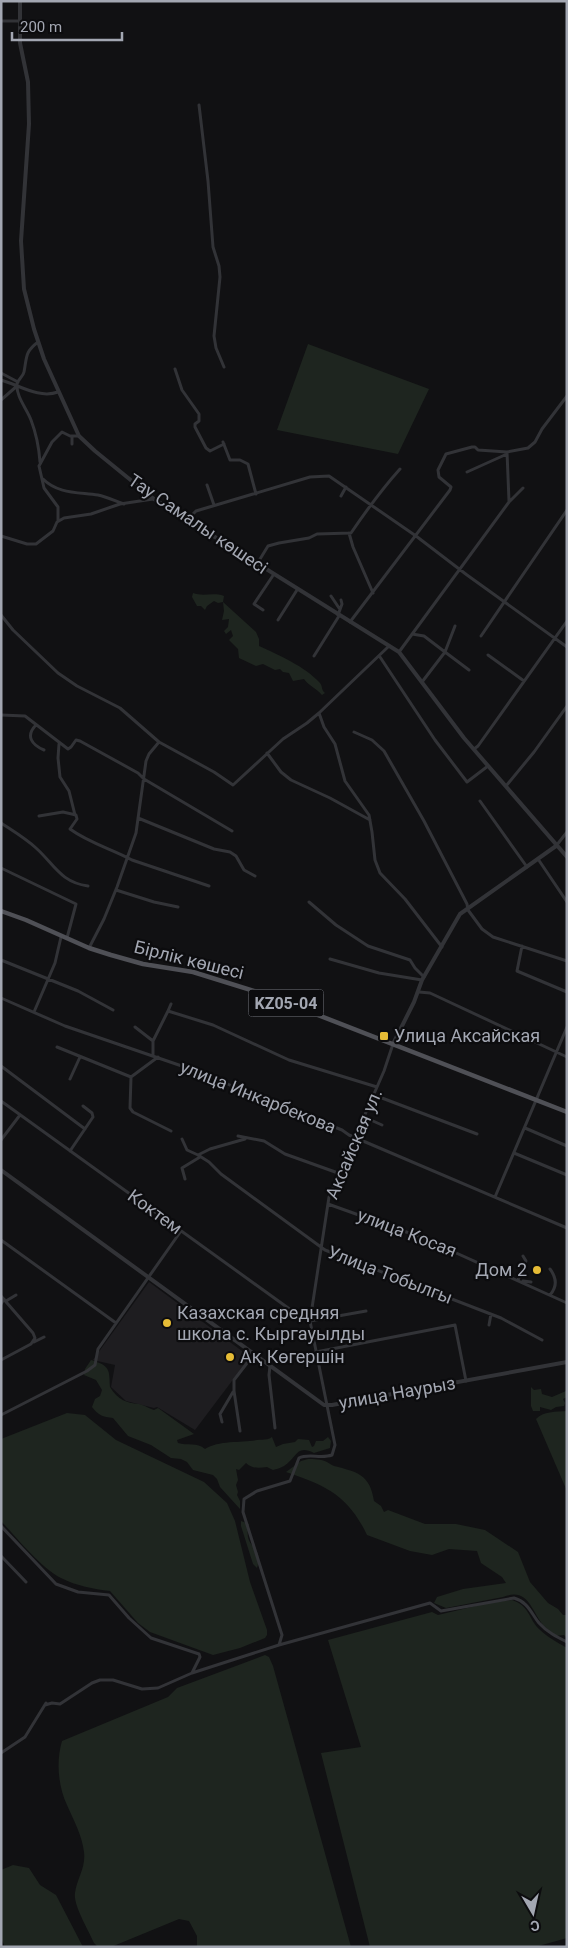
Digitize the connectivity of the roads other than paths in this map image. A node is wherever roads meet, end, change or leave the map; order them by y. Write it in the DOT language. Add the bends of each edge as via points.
graph roads {
  1 [pos="20,1"];
  2 [pos="1,21"];
  3 [pos="20,21"];
  4 [pos="199,105"];
  5 [pos="38,342"];
  6 [pos="224,367"];
  7 [pos="175,368"];
  8 [pos="1,374"];
  9 [pos="1,380"];
  10 [pos="17,384"];
  11 [pos="58,392"];
  12 [pos="567,396"];
  13 [pos="1,400"];
  14 [pos="79,436"];
  15 [pos="72,437"];
  16 [pos="72,444"];
  17 [pos="507,453"];
  18 [pos="40,462"];
  19 [pos="400,469"];
  20 [pos="467,472"];
  21 [pos="41,477"];
  22 [pos="208,485"];
  23 [pos="346,487"];
  24 [pos="523,488"];
  25 [pos="256,494"];
  26 [pos="341,496"];
  27 [pos="154,498"];
  28 [pos="509,502"];
  29 [pos="125,504"];
  30 [pos="370,504"];
  31 [pos="214,505"];
  32 [pos="567,510"];
  33 [pos="58,520"];
  34 [pos="186,520"];
  35 [pos="350,533"];
  36 [pos="1,536"];
  37 [pos="416,536"];
  38 [pos="257,564"];
  39 [pos="460,569"];
  40 [pos="274,574"];
  41 [pos="297,590"];
  42 [pos="373,593"];
  43 [pos="331,596"];
  44 [pos="341,600"];
  45 [pos="504,602"];
  46 [pos="340,609"];
  47 [pos="263,610"];
  48 [pos="1,615"];
  49 [pos="338,615"];
  50 [pos="278,620"];
  51 [pos="567,621"];
  52 [pos="350,622"];
  53 [pos="455,626"];
  54 [pos="412,634"];
  55 [pos="481,636"];
  56 [pos="554,638"];
  57 [pos="388,647"];
  58 [pos="567,647"];
  59 [pos="399,652"];
  60 [pos="446,652"];
  61 [pos="488,655"];
  62 [pos="314,656"];
  63 [pos="380,657"];
  64 [pos="469,670"];
  65 [pos="524,681"];
  66 [pos="422,682"];
  67 [pos="567,706"];
  68 [pos="319,712"];
  69 [pos="1,715"];
  70 [pos="36,725"];
  71 [pos="354,732"];
  72 [pos="159,742"];
  73 [pos="59,743"];
  74 [pos="44,750"];
  75 [pos="474,750"];
  76 [pos="267,754"];
  77 [pos="488,766"];
  78 [pos="144,779"];
  79 [pos="505,787"];
  80 [pos="480,800"];
  81 [pos="75,815"];
  82 [pos="39,816"];
  83 [pos="138,818"];
  84 [pos="371,820"];
  85 [pos="1,823"];
  86 [pos="232,831"];
  87 [pos="567,832"];
  88 [pos="556,846"];
  89 [pos="567,857"];
  90 [pos="127,858"];
  91 [pos="538,859"];
  92 [pos="527,867"];
  93 [pos="1,868"];
  94 [pos="254,876"];
  95 [pos="88,886"];
  96 [pos="209,886"];
  97 [pos="116,890"];
  98 [pos="309,902"];
  99 [pos="567,902"];
  100 [pos="178,907"];
  101 [pos="467,908"];
  102 [pos="1,911"];
  103 [pos="61,937"];
  104 [pos="67,939"];
  105 [pos="522,946"];
  106 [pos="442,947"];
  107 [pos="89,948"];
  108 [pos="330,959"];
  109 [pos="1,960"];
  110 [pos="567,961"];
  111 [pos="47,978"];
  112 [pos="423,979"];
  113 [pos="419,992"];
  114 [pos="567,992"];
  115 [pos="1,998"];
  116 [pos="171,1004"];
  117 [pos="113,1010"];
  118 [pos="168,1011"];
  119 [pos="34,1012"];
  120 [pos="135,1027"];
  121 [pos="567,1027"];
  122 [pos="153,1041"];
  123 [pos="393,1044"];
  124 [pos="57,1047"];
  125 [pos="556,1052"];
  126 [pos="153,1055"];
  127 [pos="80,1057"];
  128 [pos="158,1057"];
  129 [pos="567,1057"];
  130 [pos="1,1066"];
  131 [pos="131,1077"];
  132 [pos="70,1079"];
  133 [pos="377,1087"];
  134 [pos="374,1095"];
  135 [pos="537,1100"];
  136 [pos="1,1101"];
  137 [pos="83,1106"];
  138 [pos="567,1112"];
  139 [pos="20,1115"];
  140 [pos="364,1117"];
  141 [pos="382,1125"];
  142 [pos="525,1128"];
  143 [pos="85,1130"];
  144 [pos="171,1131"];
  145 [pos="477,1134"];
  146 [pos="238,1136"];
  147 [pos="354,1137"];
  148 [pos="248,1138"];
  149 [pos="182,1139"];
  150 [pos="1,1140"];
  151 [pos="567,1146"];
  152 [pos="70,1151"];
  153 [pos="514,1153"];
  154 [pos="199,1156"];
  155 [pos="1,1170"];
  156 [pos="338,1173"];
  157 [pos="567,1175"];
  158 [pos="185,1179"];
  159 [pos="495,1197"];
  160 [pos="328,1204"];
  161 [pos="567,1228"];
  162 [pos="181,1231"];
  163 [pos="324,1233"];
  164 [pos="1,1240"];
  165 [pos="314,1242"];
  166 [pos="322,1248"];
  167 [pos="523,1256"];
  168 [pos="550,1269"];
  169 [pos="148,1278"];
  170 [pos="519,1280"];
  171 [pos="531,1282"];
  172 [pos="16,1295"];
  173 [pos="550,1295"];
  174 [pos="4,1299"];
  175 [pos="567,1303"];
  176 [pos="1,1304"];
  177 [pos="366,1311"];
  178 [pos="491,1314"];
  179 [pos="310,1321"];
  180 [pos="116,1323"];
  181 [pos="489,1325"];
  182 [pos="44,1337"];
  183 [pos="542,1340"];
  184 [pos="30,1345"];
  185 [pos="316,1352"];
  186 [pos="254,1354"];
  187 [pos="1,1360"];
  188 [pos="567,1362"];
  189 [pos="270,1366"];
  190 [pos="466,1381"];
  191 [pos="234,1391"];
  192 [pos="328,1406"];
  193 [pos="1,1415"];
  194 [pos="222,1422"];
  195 [pos="275,1428"];
  196 [pos="240,1431"];
  197 [pos="1,1526"];
  198 [pos="1,1556"];
  199 [pos="26,1582"];
  200 [pos="567,1642"];
  201 [pos="278,1645"];
  202 [pos="192,1673"];
  203 [pos="1,1752"];
  1 -- 3 [label="street, Тау Самалы көшесі"];
  2 -- 3 [label="street"];
  3 -- 5 [label="street, Тау Самалы көшесі" via="30,124 22,262 26,298"];
  4 -- 6 [label="street" via="212,240 220,277 214,336"];
  5 -- 10 [label="street" via="26,354 23,377"];
  5 -- 11 [label="street, Тау Самалы көшесі"];
  7 -- 25 [label="street" via="182,390 199,414 199,421 194,427 206,448 210,451 223,443 230,460 248,464"];
  8 -- 10 [label="street"];
  9 -- 10 [label="street"];
  10 -- 11 [label="street" via="46,394"];
  10 -- 13 [label="street"];
  10 -- 18 [label="street" via="31,420"];
  11 -- 14 [label="street, Тау Самалы көшесі"];
  12 -- 17 [label="street" via="535,442 525,450"];
  14 -- 15 [label="street"];
  14 -- 27 [label="street, Тау Самалы көшесі"];
  15 -- 16 [label="street"];
  15 -- 18 [label="street" via="62,432"];
  17 -- 20 [label="street"];
  17 -- 28 [label="street"];
  17 -- 37 [label="street" via="478,450 472,446 446,454 438,470 439,477 452,487"];
  18 -- 21 [label="street"];
  19 -- 30 [label="street"];
  21 -- 29 [label="street" via="56,489"];
  21 -- 33 [label="street" via="46,492 58,507"];
  22 -- 31 [label="street"];
  23 -- 25 [label="street" via="325,475"];
  23 -- 26 [label="street"];
  23 -- 30 [label="street"];
  24 -- 28 [label="street"];
  25 -- 31 [label="street"];
  27 -- 29 [label="street"];
  27 -- 34 [label="street, Тау Самалы көшесі"];
  28 -- 39 [label="street"];
  29 -- 33 [label="street"];
  30 -- 35 [label="street"];
  30 -- 37 [label="street"];
  31 -- 34 [label="street" via="196,511"];
  32 -- 45 [label="street"];
  33 -- 36 [label="street" via="53,531 36,544"];
  34 -- 38 [label="street, Тау Самалы көшесі"];
  35 -- 38 [label="street" via="317,534 268,546"];
  35 -- 42 [label="street"];
  37 -- 39 [label="street"];
  37 -- 42 [label="street"];
  38 -- 40 [label="street, Тау Самалы көшесі"];
  39 -- 45 [label="street"];
  39 -- 54 [label="street"];
  40 -- 41 [label="street, Тау Самалы көшесі"];
  40 -- 47 [label="street" via="254,604"];
  41 -- 49 [label="street, Тау Самалы көшесі"];
  41 -- 50 [label="street"];
  42 -- 52 [label="street"];
  43 -- 46 [label="street"];
  44 -- 46 [label="street"];
  45 -- 55 [label="street"];
  45 -- 56 [label="street"];
  46 -- 49 [label="street"];
  48 -- 72 [label="street" via="12,630 58,673 120,708"];
  49 -- 52 [label="street, Тау Самалы көшесі"];
  49 -- 62 [label="street"];
  51 -- 56 [label="street"];
  52 -- 57 [label="street, Тау Самалы көшесі"];
  53 -- 60 [label="street"];
  54 -- 59 [label="street"];
  54 -- 60 [label="street" via="424,636"];
  56 -- 58 [label="street"];
  56 -- 65 [label="street"];
  57 -- 59 [label="street, Тау Самалы көшесі"];
  57 -- 63 [label="street"];
  59 -- 66 [label="street, Тау Самалы көшесі"];
  60 -- 64 [label="street"];
  60 -- 66 [label="street"];
  61 -- 65 [label="street"];
  63 -- 68 [label="street"];
  63 -- 77 [label="street" via="466,782"];
  65 -- 75 [label="street"];
  66 -- 75 [label="street, Тау Самалы көшесі"];
  67 -- 79 [label="street"];
  68 -- 76 [label="street"];
  68 -- 84 [label="street" via="335,744 346,781"];
  69 -- 70 [label="street" via="26,716"];
  70 -- 73 [label="street"];
  70 -- 74 [label="street" via="30,739"];
  71 -- 101 [label="street" via="372,740 384,751 424,821"];
  72 -- 76 [label="street" via="233,786"];
  72 -- 78 [label="street" via="147,757"];
  73 -- 78 [label="street" via="68,749 76,740 80,741"];
  73 -- 81 [label="street" via="60,777 69,791"];
  75 -- 77 [label="street, Тау Самалы көшесі"];
  76 -- 84 [label="street" via="281,772 298,784"];
  77 -- 79 [label="street, Тау Самалы көшесі"];
  78 -- 83 [label="street"];
  78 -- 86 [label="street"];
  79 -- 88 [label="street, Тау Самалы көшесі"];
  80 -- 92 [label="street"];
  81 -- 82 [label="street" via="63,812"];
  81 -- 90 [label="street" via="77,819 70,829 72,831"];
  83 -- 90 [label="street"];
  83 -- 94 [label="street" via="214,849 230,852 244,870"];
  84 -- 106 [label="street" via="375,860 380,873"];
  85 -- 95 [label="street" via="38,849 58,873 72,882"];
  87 -- 88 [label="street"];
  88 -- 89 [label="street, Тау Самалы көшесі"];
  88 -- 91 [label="street, Аксайская ул."];
  90 -- 96 [label="street"];
  90 -- 97 [label="street"];
  91 -- 92 [label="street, Аксайская ул."];
  91 -- 99 [label="street"];
  92 -- 101 [label="street, Аксайская ул."];
  93 -- 104 [label="street" via="76,904"];
  97 -- 100 [label="street"];
  97 -- 107 [label="street"];
  98 -- 112 [label="street" via="368,946 410,960"];
  101 -- 105 [label="street" via="482,929 493,937"];
  101 -- 106 [label="street, Аксайская ул." via="460,914"];
  102 -- 103 [label="main road, Бірлік көшесі / KZ05-04"];
  103 -- 104 [label="main road, Бірлік көшесі / KZ05-04"];
  103 -- 111 [label="street" via="55,963"];
  104 -- 107 [label="main road, Бірлік көшесі / KZ05-04"];
  105 -- 110 [label="street"];
  105 -- 114 [label="street" via="517,971"];
  106 -- 112 [label="street, Аксайская ул."];
  107 -- 123 [label="main road, Бірлік көшесі / KZ05-04" via="143,964 193,972 234,984"];
  108 -- 112 [label="street" via="379,973"];
  109 -- 111 [label="street"];
  111 -- 117 [label="street"];
  111 -- 119 [label="street"];
  112 -- 113 [label="street, Аксайская ул."];
  113 -- 123 [label="street, Аксайская ул."];
  113 -- 125 [label="street" via="430,993"];
  115 -- 119 [label="street, улица Инкарбекова"];
  116 -- 118 [label="street"];
  118 -- 122 [label="street"];
  118 -- 133 [label="street" via="213,1025 289,1060"];
  119 -- 126 [label="street, улица Инкарбекова" via="64,1026"];
  120 -- 122 [label="street"];
  121 -- 125 [label="street"];
  122 -- 126 [label="street"];
  123 -- 133 [label="street, Аксайская ул."];
  123 -- 135 [label="main road, Бірлік көшесі / KZ05-04"];
  124 -- 127 [label="street"];
  125 -- 129 [label="street"];
  125 -- 135 [label="street"];
  126 -- 128 [label="street, улица Инкарбекова"];
  127 -- 131 [label="street"];
  127 -- 132 [label="street"];
  128 -- 131 [label="street"];
  128 -- 147 [label="street, улица Инкарбекова"];
  130 -- 143 [label="street"];
  131 -- 144 [label="street" via="130,1108"];
  133 -- 134 [label="street, Аксайская ул."];
  134 -- 140 [label="street, Аксайская ул."];
  134 -- 145 [label="street"];
  135 -- 138 [label="main road, Бірлік көшесі / KZ05-04"];
  135 -- 142 [label="street"];
  136 -- 139 [label="street, Коктем"];
  137 -- 143 [label="street" via="93,1115"];
  139 -- 150 [label="street"];
  139 -- 152 [label="street, Коктем"];
  140 -- 141 [label="street"];
  140 -- 147 [label="street, Аксайская ул."];
  142 -- 151 [label="street"];
  142 -- 153 [label="street"];
  143 -- 152 [label="street"];
  146 -- 148 [label="street"];
  147 -- 156 [label="street, Аксайская ул."];
  147 -- 159 [label="street, улица Инкарбекова"];
  148 -- 154 [label="street" via="210,1149"];
  148 -- 156 [label="street" via="264,1141 285,1154"];
  149 -- 154 [label="street, Улица Тобылгы" via="187,1150"];
  152 -- 162 [label="street, Коктем"];
  153 -- 157 [label="street"];
  153 -- 159 [label="street"];
  154 -- 158 [label="street" via="182,1168"];
  154 -- 165 [label="street, Улица Тобылгы"];
  155 -- 169 [label="street, улица Наурыз"];
  156 -- 160 [label="street, Аксайская ул."];
  159 -- 161 [label="street, улица Инкарбекова"];
  160 -- 163 [label="street, Аксайская ул."];
  160 -- 170 [label="street, улица Косая" via="423,1238"];
  162 -- 169 [label="street"];
  162 -- 179 [label="street, Коктем"];
  163 -- 165 [label="street" via="319,1241"];
  163 -- 166 [label="street, Аксайская ул."];
  164 -- 180 [label="street"];
  165 -- 166 [label="street, Улица Тобылгы"];
  166 -- 178 [label="street, Улица Тобылгы"];
  166 -- 179 [label="street, Аксайская ул."];
  167 -- 170 [label="street" via="526,1261"];
  168 -- 173 [label="street" via="556,1283"];
  169 -- 180 [label="street"];
  169 -- 186 [label="street, улица Наурыз"];
  170 -- 171 [label="street"];
  170 -- 173 [label="street, улица Косая"];
  172 -- 174 [label="street"];
  173 -- 175 [label="street, улица Косая"];
  174 -- 176 [label="street"];
  174 -- 184 [label="street" via="33,1333 34,1340"];
  177 -- 179 [label="street"];
  178 -- 181 [label="street"];
  178 -- 183 [label="street, Улица Тобылгы"];
  179 -- 185 [label="street, Аксайская ул."];
  180 -- 193 [label="street" via="98,1349 95,1365 88,1371"];
  182 -- 184 [label="street"];
  184 -- 187 [label="street"];
  185 -- 190 [label="street" via="455,1324"];
  185 -- 192 [label="street, Аксайская ул."];
  186 -- 189 [label="street, улица Наурыз"];
  186 -- 191 [label="street" via="234,1380"];
  188 -- 190 [label="street, улица Наурыз"];
  189 -- 192 [label="street, улица Наурыз"];
  189 -- 195 [label="street"];
  190 -- 192 [label="street, улица Наурыз"];
  191 -- 194 [label="street" via="220,1414"];
  191 -- 196 [label="street"];
  192 -- 201 [label="street, Аксайская ул." via="335,1445 332,1455 304,1455 299,1458 290,1481 257,1491 244,1499 243,1512 282,1635"];
  197 -- 202 [label="street" via="56,1584 78,1592 109,1596 151,1638 200,1654"];
  198 -- 199 [label="street"];
  200 -- 201 [label="street" via="548,1632 522,1600 514,1598 441,1611 430,1603"];
  201 -- 202 [label="street"];
  202 -- 203 [label="street" via="151,1689 113,1680 92,1682 60,1704 46,1704 25,1737"];
}
